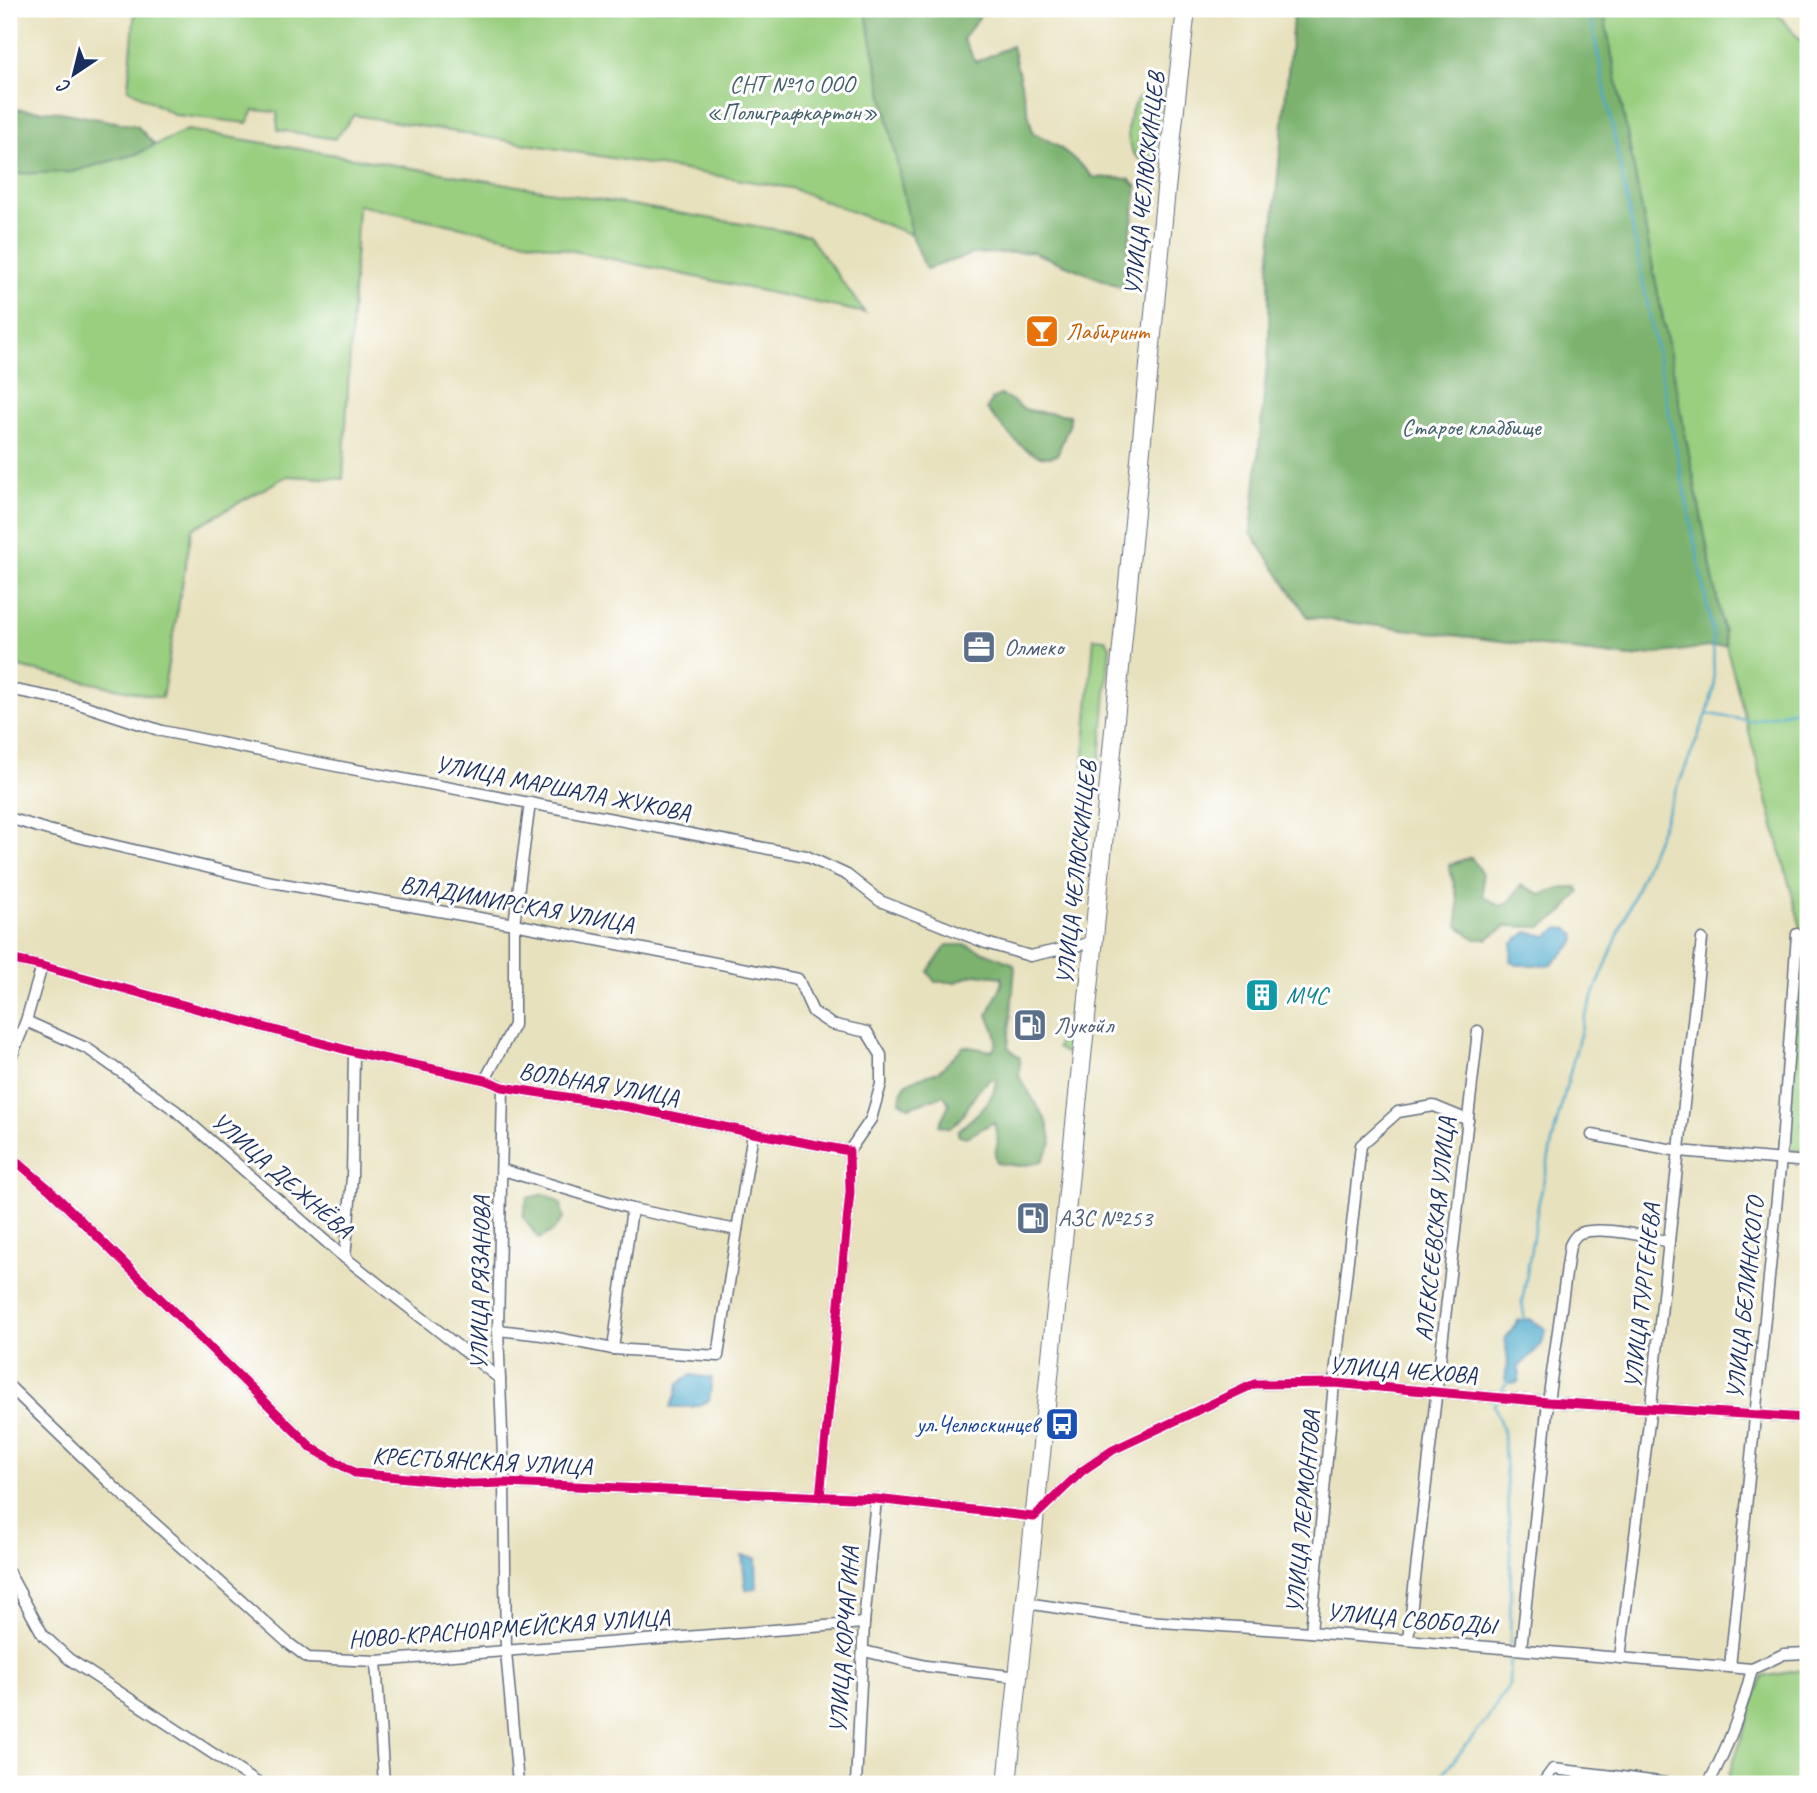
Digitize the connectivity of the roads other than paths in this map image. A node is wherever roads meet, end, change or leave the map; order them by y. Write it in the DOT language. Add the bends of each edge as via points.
graph roads {
  1 [pos="1186,9"];
  2 [pos="9,689"];
  3 [pos="530,803"];
  4 [pos="9,818"];
  5 [pos="514,924"];
  6 [pos="1797,934"];
  7 [pos="1702,939"];
  8 [pos="1094,943"];
  9 [pos="9,959"];
  10 [pos="42,966"];
  11 [pos="26,1021"];
  12 [pos="1478,1031"];
  13 [pos="354,1052"];
  14 [pos="9,1063"];
  15 [pos="485,1080"];
  16 [pos="503,1087"];
  17 [pos="1468,1120"];
  18 [pos="753,1133"];
  19 [pos="1592,1135"];
  20 [pos="849,1151"];
  21 [pos="1679,1152"];
  22 [pos="9,1155"];
  23 [pos="1781,1158"];
  24 [pos="1808,1162"];
  25 [pos="503,1170"];
  26 [pos="632,1209"];
  27 [pos="737,1230"];
  28 [pos="1669,1242"];
  29 [pos="345,1258"];
  30 [pos="498,1330"];
  31 [pos="614,1349"];
  32 [pos="500,1379"];
  33 [pos="1334,1383"];
  34 [pos="9,1386"];
  35 [pos="1438,1391"];
  36 [pos="1548,1402"];
  37 [pos="1651,1406"];
  38 [pos="1754,1414"];
  39 [pos="1808,1418"];
  40 [pos="504,1483"];
  41 [pos="820,1497"];
  42 [pos="876,1499"];
  43 [pos="1034,1517"];
  44 [pos="9,1573"];
  45 [pos="1026,1603"];
  46 [pos="864,1623"];
  47 [pos="1311,1632"];
  48 [pos="1408,1640"];
  49 [pos="1521,1649"];
  50 [pos="864,1651"];
  51 [pos="506,1652"];
  52 [pos="1808,1653"];
  53 [pos="1620,1658"];
  54 [pos="376,1661"];
  55 [pos="1730,1667"];
  56 [pos="1752,1669"];
  57 [pos="1018,1677"];
  58 [pos="1612,1780"];
  59 [pos="258,1784"];
  60 [pos="384,1784"];
  61 [pos="518,1784"];
  62 [pos="856,1784"];
  63 [pos="1007,1784"];
  64 [pos="1542,1784"];
  65 [pos="1673,1784"];
  66 [pos="1708,1784"];
  1 -- 8 [label="main road, УЛИЦА ЧЕЛЮСКИНЦЕВ"];
  2 -- 3 [label="street, УЛИЦА МАРШАЛА ЖУКОВА" via="70,701 162,730"];
  3 -- 5 [label="street"];
  3 -- 8 [label="street, УЛИЦА МАРШАЛА ЖУКОВА" via="806,856 847,875 880,901 1030,956"];
  4 -- 5 [label="street, ВЛАДИМИРСКАЯ УЛИЦА" via="266,881"];
  5 -- 15 [label="street" via="514,1025"];
  5 -- 20 [label="street, ВЛАДИМИРСКАЯ УЛИЦА" via="798,979 813,1012 831,1024 867,1032 881,1055 881,1084 871,1119"];
  6 -- 23 [label="street, УЛИЦА БЕЛИНСКОГО"];
  7 -- 21 [label="street, УЛИЦА ТУРГЕНЕВА"];
  8 -- 43 [label="main road, УЛИЦА ЧЕЛЮСКИНЦЕВ"];
  9 -- 10 [label="street, ВОЛЬНАЯ УЛИЦА"];
  10 -- 11 [label="street"];
  10 -- 13 [label="street, ВОЛЬНАЯ УЛИЦА"];
  11 -- 14 [label="street"];
  11 -- 29 [label="street, УЛИЦА ДЕЖНЁВА" via="88,1049 175,1110"];
  12 -- 17 [label="street, АЛЕКСЕЕВСКАЯ УЛИЦА"];
  13 -- 15 [label="street, ВОЛЬНАЯ УЛИЦА"];
  13 -- 29 [label="street" via="352,1178"];
  15 -- 16 [label="street"];
  16 -- 18 [label="street, ВОЛЬНАЯ УЛИЦА"];
  16 -- 25 [label="street, УЛИЦА РЯЗАНОВА"];
  17 -- 33 [label="street, УЛИЦА ЛЕРМОНТОВА" via="1434,1106 1398,1112 1362,1145"];
  17 -- 35 [label="street, АЛЕКСЕЕВСКАЯ УЛИЦА"];
  18 -- 20 [label="street, ВОЛЬНАЯ УЛИЦА"];
  18 -- 27 [label="street"];
  19 -- 21 [label="street"];
  20 -- 41 [label="street" via="850,1192"];
  21 -- 23 [label="street"];
  21 -- 28 [label="street, УЛИЦА ТУРГЕНЕВА"];
  22 -- 40 [label="street, КРЕСТЬЯНСКАЯ УЛИЦА" via="312,1448 355,1473"];
  23 -- 24 [label="street"];
  23 -- 38 [label="street, УЛИЦА БЕЛИНСКОГО"];
  25 -- 26 [label="street"];
  25 -- 30 [label="street, УЛИЦА РЯЗАНОВА"];
  26 -- 27 [label="street"];
  26 -- 31 [label="street"];
  27 -- 31 [label="street" via="718,1356"];
  28 -- 36 [label="street" via="1605,1231 1574,1237"];
  28 -- 37 [label="street, УЛИЦА ТУРГЕНЕВА"];
  29 -- 32 [label="street, УЛИЦА ДЕЖНЁВА"];
  30 -- 31 [label="street"];
  30 -- 32 [label="street, УЛИЦА РЯЗАНОВА"];
  32 -- 40 [label="street, УЛИЦА РЯЗАНОВА"];
  33 -- 35 [label="street, УЛИЦА ЧЕХОВА"];
  33 -- 43 [label="street, УЛИЦА ЧЕХОВА" via="1254,1384 1113,1450 1082,1471"];
  33 -- 47 [label="street, УЛИЦА ЛЕРМОНТОВА"];
  34 -- 54 [label="street, НОВО-КРАСНОАРМЕЙСКАЯ УЛИЦА" via="286,1643 308,1658"];
  35 -- 36 [label="street, УЛИЦА ЧЕХОВА"];
  35 -- 48 [label="street, АЛЕКСЕЕВСКАЯ УЛИЦА"];
  36 -- 37 [label="street, УЛИЦА ЧЕХОВА"];
  36 -- 49 [label="street"];
  37 -- 38 [label="street, УЛИЦА ЧЕХОВА"];
  37 -- 53 [label="street, УЛИЦА ТУРГЕНЕВА"];
  38 -- 39 [label="street, УЛИЦА ЧЕХОВА"];
  38 -- 55 [label="street, УЛИЦА БЕЛИНСКОГО"];
  40 -- 41 [label="street, КРЕСТЬЯНСКАЯ УЛИЦА"];
  40 -- 51 [label="street, УЛИЦА РЯЗАНОВА"];
  41 -- 42 [label="street, КРЕСТЬЯНСКАЯ УЛИЦА"];
  42 -- 43 [label="street, КРЕСТЬЯНСКАЯ УЛИЦА"];
  42 -- 46 [label="street, УЛИЦА КОРЧАГИНА"];
  43 -- 45 [label="main road, УЛИЦА ЧЕЛЮСКИНЦЕВ"];
  44 -- 59 [label="street" via="43,1635 69,1659"];
  45 -- 47 [label="street, УЛИЦА СВОБОДЫ" via="1146,1621"];
  45 -- 57 [label="main road, УЛИЦА ЧЕЛЮСКИНЦЕВ"];
  46 -- 50 [label="street, УЛИЦА КОРЧАГИНА"];
  46 -- 51 [label="street, НОВО-КРАСНОАРМЕЙСКАЯ УЛИЦА"];
  47 -- 48 [label="street, УЛИЦА СВОБОДЫ"];
  48 -- 49 [label="street, УЛИЦА СВОБОДЫ"];
  49 -- 53 [label="street, УЛИЦА СВОБОДЫ"];
  50 -- 57 [label="street" via="926,1666"];
  50 -- 62 [label="street, УЛИЦА КОРЧАГИНА"];
  51 -- 54 [label="street, НОВО-КРАСНОАРМЕЙСКАЯ УЛИЦА"];
  51 -- 61 [label="street, УЛИЦА РЯЗАНОВА"];
  52 -- 56 [label="street" via="1784,1654"];
  53 -- 55 [label="street, УЛИЦА СВОБОДЫ"];
  54 -- 60 [label="street"];
  55 -- 56 [label="street, УЛИЦА СВОБОДЫ"];
  56 -- 66 [label="street" via="1743,1705"];
  57 -- 63 [label="main road, УЛИЦА ЧЕЛЮСКИНЦЕВ"];
  58 -- 64 [label="street" via="1553,1769"];
  58 -- 65 [label="street"];
}
